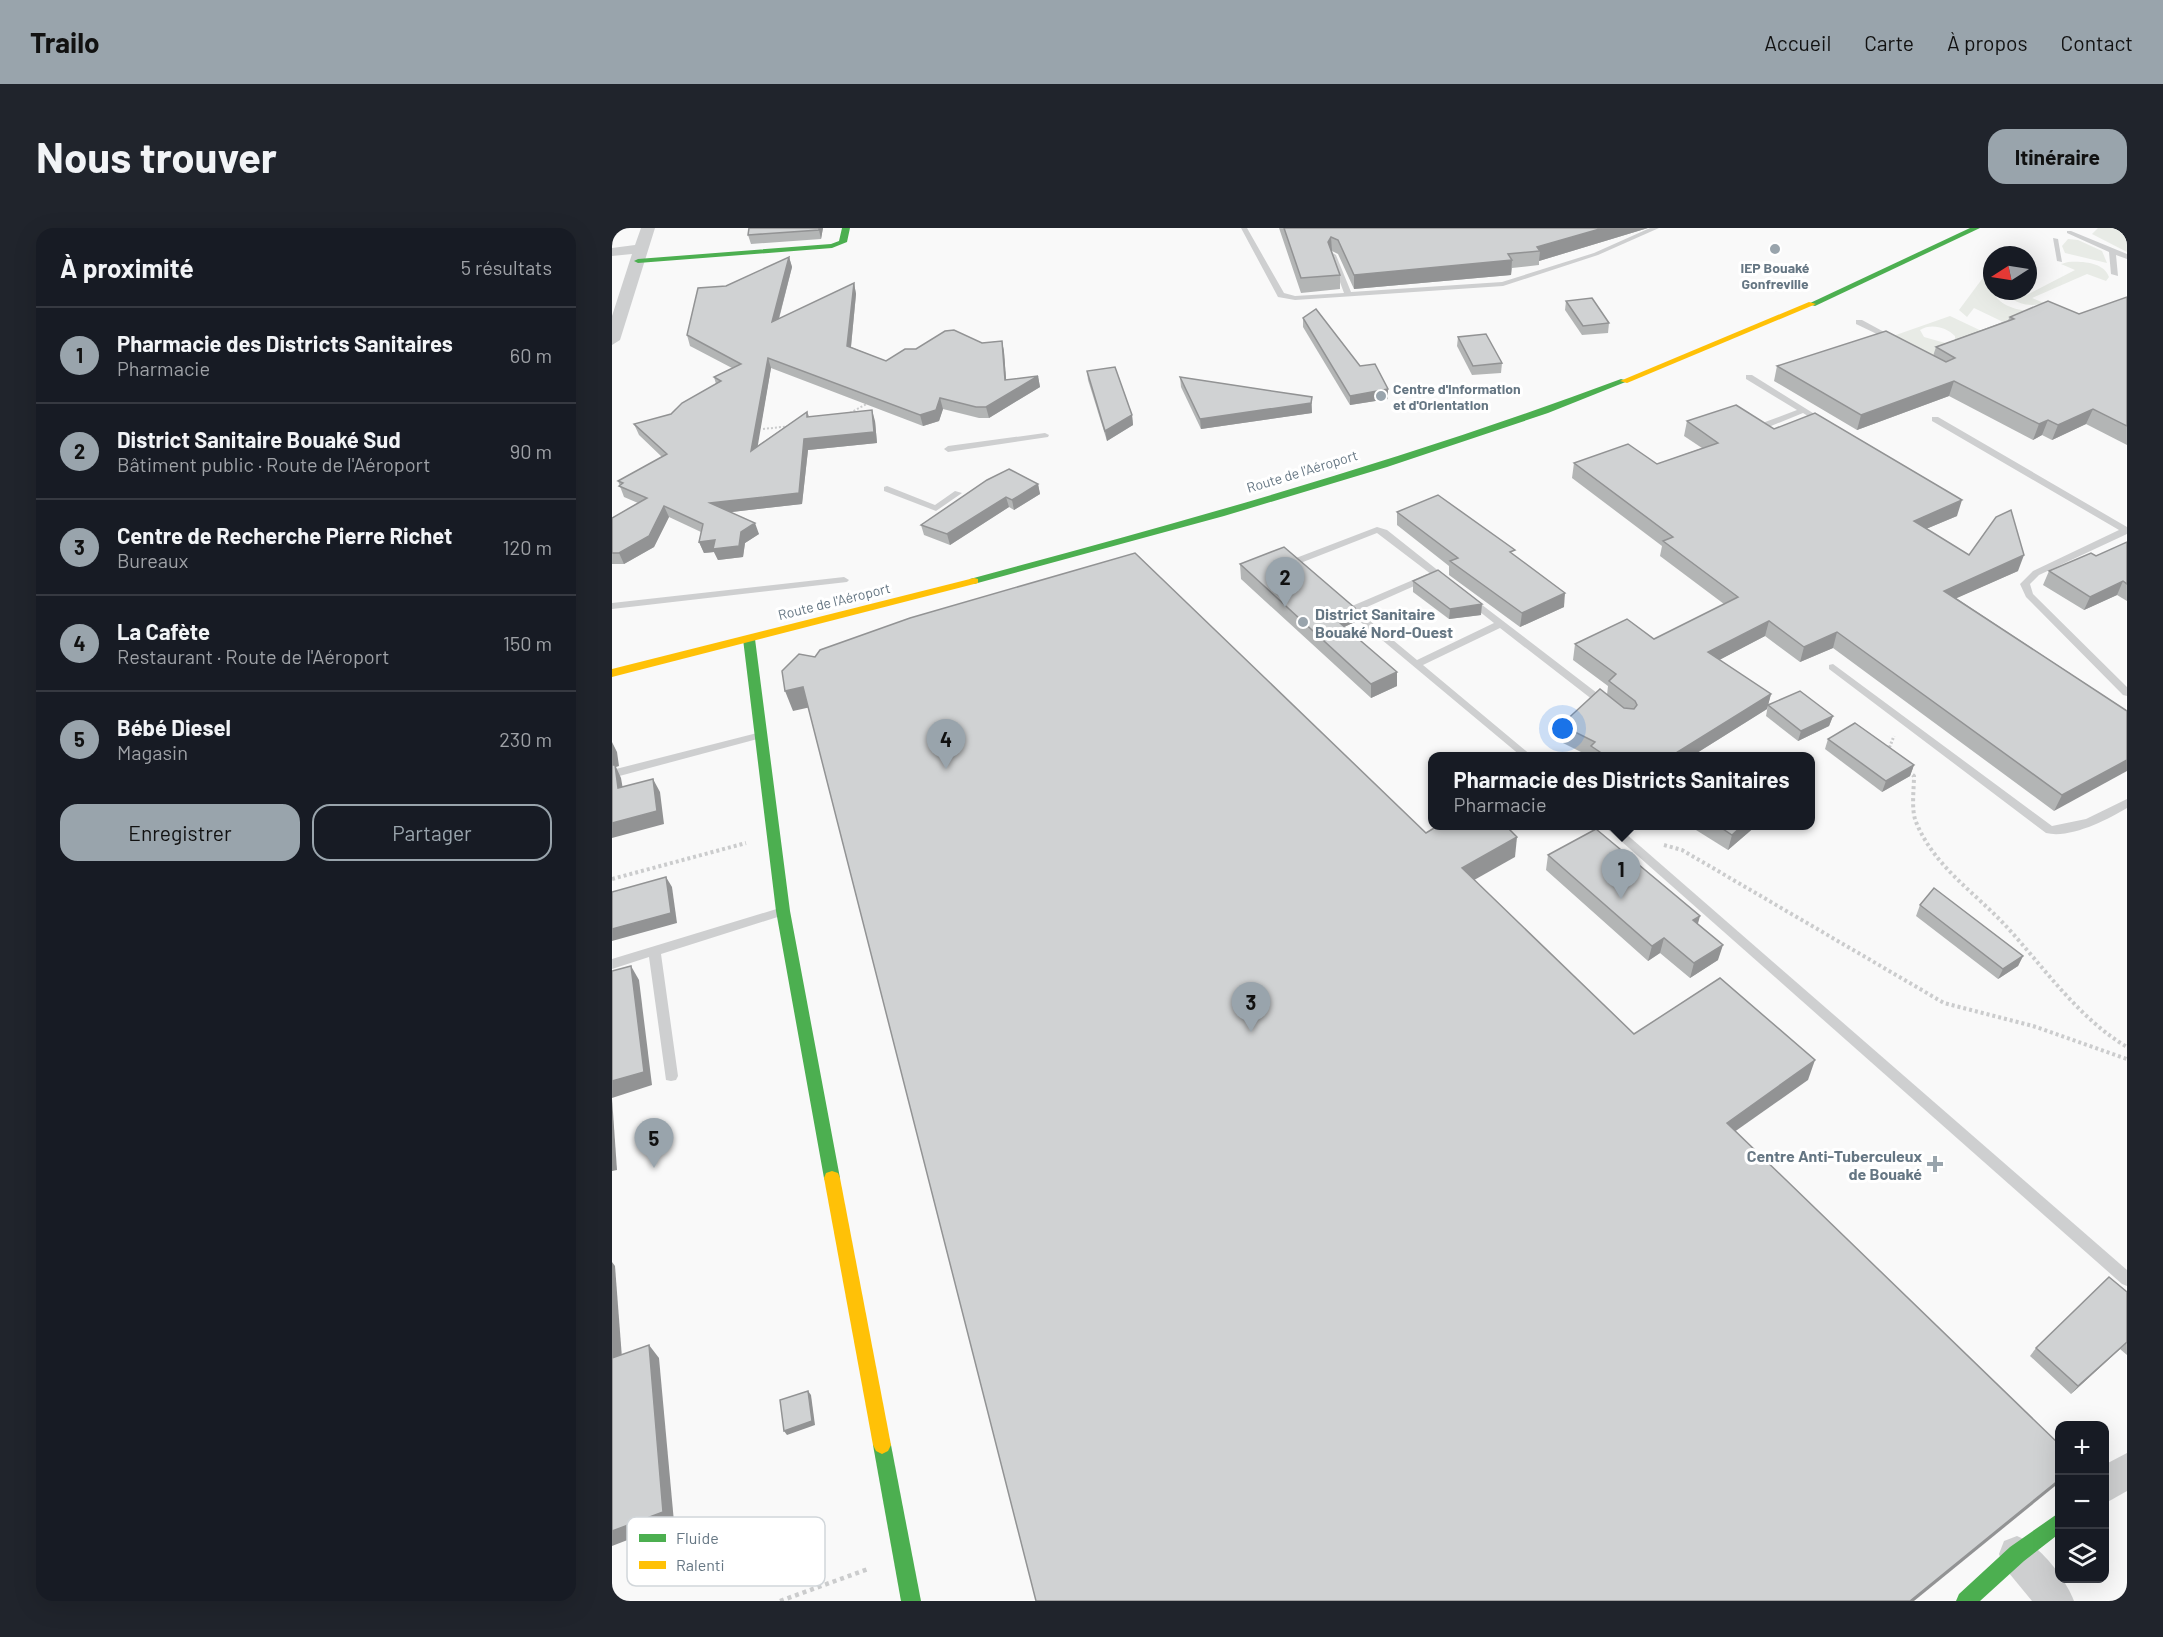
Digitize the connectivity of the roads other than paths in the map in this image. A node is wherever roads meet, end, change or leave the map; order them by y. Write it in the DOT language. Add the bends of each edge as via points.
graph roads {
  1 [pos="648,228"];
  2 [pos="846,228"];
  3 [pos="1244,228"];
  4 [pos="1656,228"];
  5 [pos="1976,228"];
  6 [pos="2069,232"];
  7 [pos="2055,239"];
  8 [pos="2112,250"];
  9 [pos="612,252"];
  10 [pos="640,255"];
  11 [pos="1333,255"];
  12 [pos="2127,257"];
  13 [pos="2060,261"];
  14 [pos="2115,274"];
  15 [pos="1348,294"];
  16 [pos="1859,321"];
  17 [pos="1881,337"];
  18 [pos="612,340"];
  19 [pos="1749,377"];
  20 [pos="1803,410"];
  21 [pos="1935,419"];
  22 [pos="1768,424"];
  23 [pos="1831,427"];
  24 [pos="1045,435"];
  25 [pos="948,449"];
  26 [pos="887,489"];
  27 [pos="958,493"];
  28 [pos="2127,531"];
  29 [pos="1435,573"];
  30 [pos="844,580"];
  31 [pos="1316,581"];
  32 [pos="1454,588"];
  33 [pos="1464,595"];
  34 [pos="1334,596"];
  35 [pos="612,606"];
  36 [pos="1351,610"];
  37 [pos="1501,624"];
  38 [pos="749,639"];
  39 [pos="1416,664"];
  40 [pos="1833,667"];
  41 [pos="612,673"];
  42 [pos="2127,693"];
  43 [pos="1618,714"];
  44 [pos="761,735"];
  45 [pos="1522,752"];
  46 [pos="612,774"];
  47 [pos="2127,803"];
  48 [pos="1615,830"];
  49 [pos="783,911"];
  50 [pos="654,951"];
  51 [pos="612,964"];
  52 [pos="671,1076"];
  53 [pos="2127,1279"];
  54 [pos="2127,1470"];
  55 [pos="2109,1483"];
  56 [pos="2055,1525"];
  57 [pos="2017,1554"];
  58 [pos="911,1601"];
  59 [pos="1966,1601"];
  60 [pos="2056,1601"];
  1 -- 10 [label="street"];
  2 -- 10 [label="main road" via="843,242 825,247"];
  3 -- 15 [label="lane" via="1281,295 1295,298"];
  4 -- 15 [label="lane" via="1596,254 1503,284"];
  5 -- 38 [label="main road, Route de l'Aéroport" via="1763,326 1496,427 1094,550"];
  6 -- 8 [label="lane"];
  7 -- 13 [label="lane"];
  8 -- 12 [label="lane"];
  8 -- 14 [label="lane"];
  9 -- 10 [label="street"];
  10 -- 18 [label="street"];
  11 -- 15 [label="lane"];
  16 -- 17 [label="lane"];
  19 -- 20 [label="lane"];
  20 -- 22 [label="lane"];
  20 -- 23 [label="lane"];
  21 -- 28 [label="lane"];
  24 -- 25 [label="lane"];
  26 -- 27 [label="lane" via="936,508"];
  28 -- 42 [label="lane" via="2036,573 2025,584 2029,595"];
  29 -- 31 [label="lane" via="1377,530 1299,560 1298,567"];
  29 -- 32 [label="lane"];
  29 -- 36 [label="lane"];
  30 -- 35 [label="lane"];
  33 -- 37 [label="lane"];
  34 -- 36 [label="lane"];
  36 -- 39 [label="lane"];
  37 -- 39 [label="lane"];
  37 -- 43 [label="lane"];
  38 -- 41 [label="main road, Route de l'Aéroport"];
  38 -- 44 [label="main road"];
  39 -- 45 [label="lane"];
  40 -- 47 [label="lane" via="2050,830 2085,824"];
  44 -- 46 [label="lane"];
  44 -- 49 [label="main road"];
  48 -- 53 [label="lane"];
  49 -- 50 [label="lane"];
  49 -- 58 [label="main road"];
  50 -- 51 [label="lane"];
  50 -- 52 [label="lane"];
  54 -- 55 [label="street"];
  56 -- 57 [label="main road"];
  57 -- 59 [label="main road"];
  57 -- 60 [label="street"];
}
